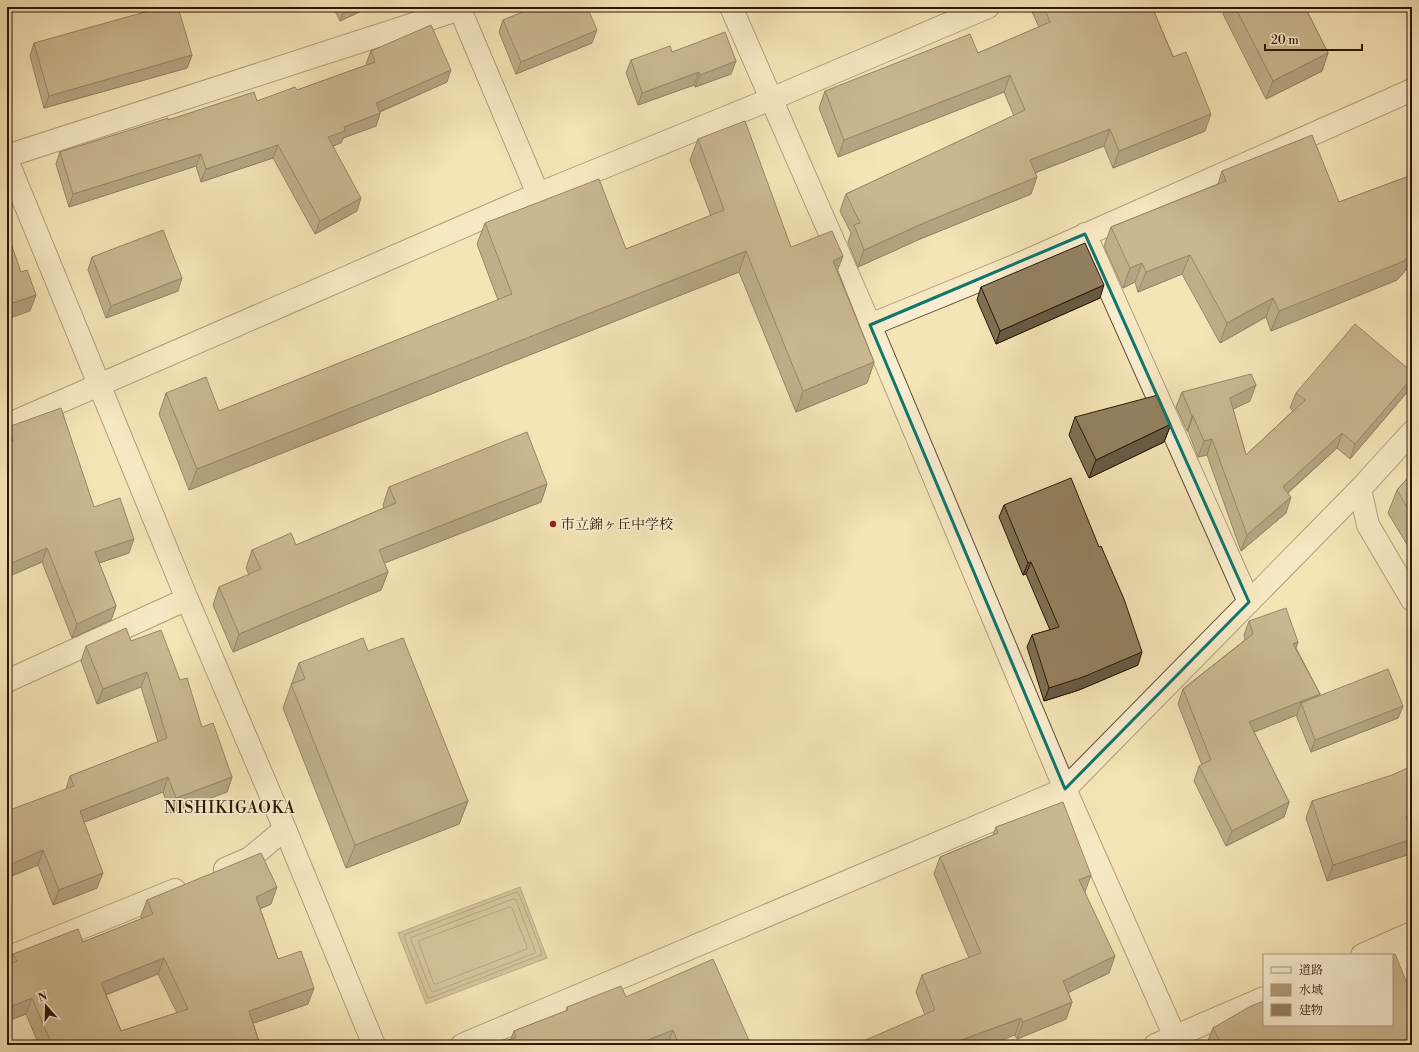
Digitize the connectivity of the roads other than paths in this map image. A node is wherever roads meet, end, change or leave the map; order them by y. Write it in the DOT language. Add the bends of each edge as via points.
graph roads {
  1 [pos="731,7"];
  2 [pos="988,7"];
  3 [pos="460,8"];
  4 [pos="1412,90"];
  5 [pos="771,99"];
  6 [pos="7,156"];
  7 [pos="7,160"];
  8 [pos="538,194"];
  9 [pos="1085,234"];
  10 [pos="870,325"];
  11 [pos="98,385"];
  12 [pos="7,425"];
  13 [pos="1412,432"];
  14 [pos="1360,489"];
  15 [pos="187,599"];
  16 [pos="1412,600"];
  17 [pos="1249,602"];
  18 [pos="7,681"];
  19 [pos="1065,789"];
  20 [pos="285,829"];
  21 [pos="1412,933"];
  22 [pos="1392,942"];
  23 [pos="1364,954"];
  24 [pos="7,958"];
  25 [pos="1412,991"];
  26 [pos="1263,998"];
  27 [pos="1175,1041"];
  28 [pos="374,1045"];
  29 [pos="462,1045"];
  30 [pos="1155,1045"];
  1 -- 5 [label="street"];
  2 -- 5 [label="street"];
  3 -- 6 [label="street"];
  3 -- 8 [label="street"];
  4 -- 9 [label="street"];
  5 -- 8 [label="street"];
  5 -- 10 [label="street"];
  7 -- 11 [label="street"];
  8 -- 11 [label="street"];
  9 -- 10 [label="street" via="1017,265"];
  9 -- 17 [label="street"];
  10 -- 19 [label="street"];
  11 -- 12 [label="street"];
  11 -- 15 [label="street"];
  13 -- 14 [label="street"];
  14 -- 16 [label="street" via="1368,525"];
  14 -- 17 [label="street"];
  15 -- 18 [label="street"];
  15 -- 20 [label="street"];
  17 -- 19 [label="street"];
  19 -- 27 [label="street"];
  19 -- 29 [label="street"];
  20 -- 24 [label="street" via="250,858"];
  20 -- 28 [label="street"];
  21 -- 22 [label="street"];
  22 -- 23 [label="street"];
  22 -- 25 [label="street"];
  26 -- 27 [label="street"];
  27 -- 30 [label="street"];
}
